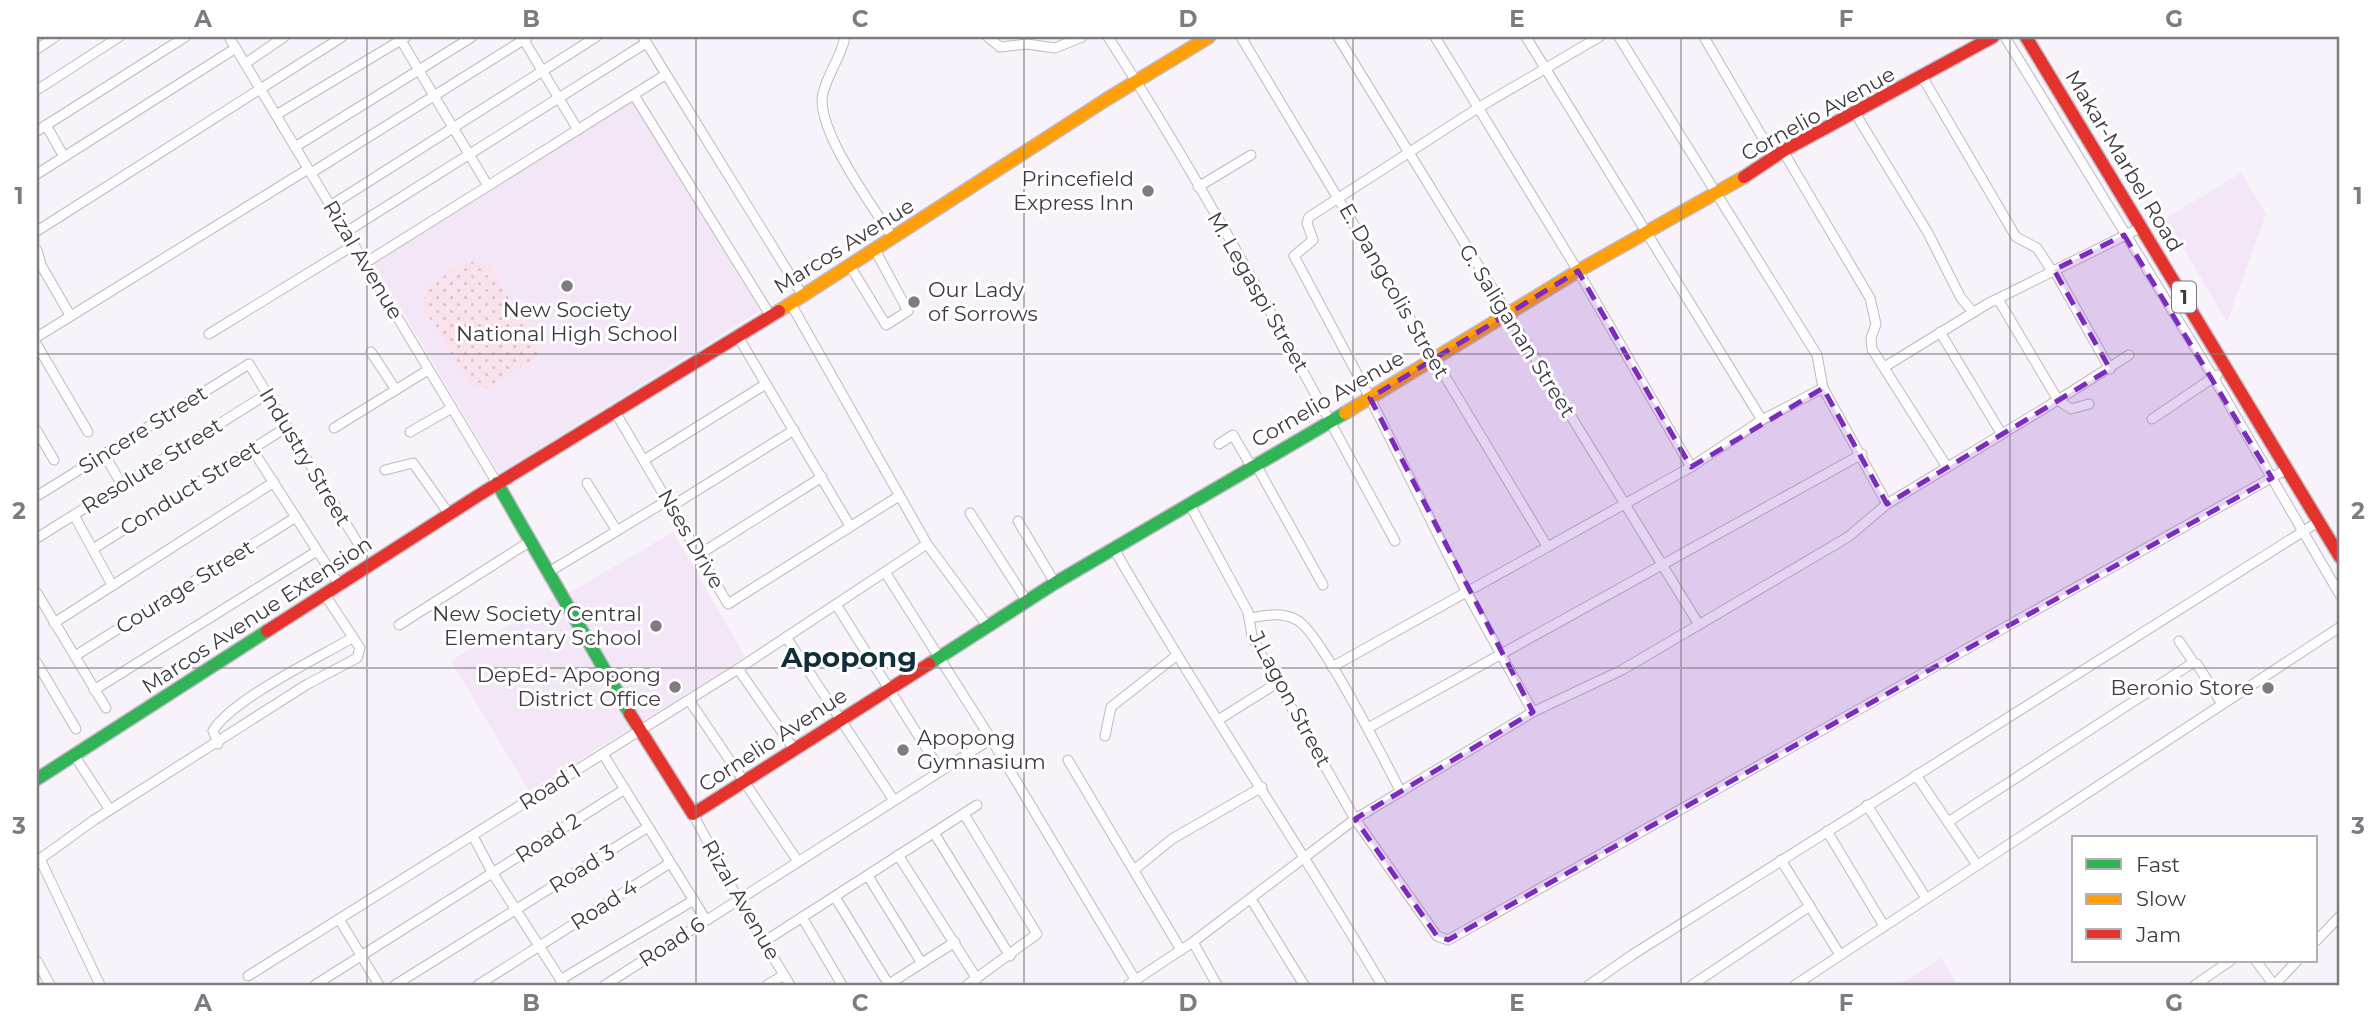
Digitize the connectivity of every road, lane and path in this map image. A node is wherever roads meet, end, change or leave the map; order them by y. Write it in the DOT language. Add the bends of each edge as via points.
graph roads {
  1 [pos="55,37"];
  2 [pos="120,37"];
  3 [pos="185,37"];
  4 [pos="229,37"];
  5 [pos="284,37"];
  6 [pos="342,37"];
  7 [pos="472,37"];
  8 [pos="596,37"];
  9 [pos="845,37"];
  10 [pos="988,37"];
  11 [pos="1082,37"];
  12 [pos="1108,37"];
  13 [pos="1209,37"];
  14 [pos="1241,37"];
  15 [pos="1338,37"];
  16 [pos="1435,37"];
  17 [pos="1526,37"];
  18 [pos="1599,37"];
  19 [pos="1619,37"];
  20 [pos="1704,37"];
  21 [pos="1993,37"];
  22 [pos="2005,37"];
  23 [pos="2026,37"];
  24 [pos="402,38"];
  25 [pos="525,38"];
  26 [pos="645,40"];
  27 [pos="37,48"];
  28 [pos="236,48"];
  29 [pos="246,63"];
  30 [pos="418,69"];
  31 [pos="1546,69"];
  32 [pos="543,71"];
  33 [pos="665,75"];
  34 [pos="1923,78"];
  35 [pos="1138,82"];
  36 [pos="261,89"];
  37 [pos="37,90"];
  38 [pos="634,95"];
  39 [pos="434,96"];
  40 [pos="559,98"];
  41 [pos="1478,108"];
  42 [pos="1855,113"];
  43 [pos="276,115"];
  44 [pos="46,125"];
  45 [pos="453,128"];
  46 [pos="578,130"];
  47 [pos="37,131"];
  48 [pos="295,147"];
  49 [pos="1409,154"];
  50 [pos="1779,154"];
  51 [pos="469,155"];
  52 [pos="1251,155"];
  53 [pos="64,157"];
  54 [pos="309,171"];
  55 [pos="37,174"];
  56 [pos="488,186"];
  57 [pos="1198,187"];
  58 [pos="1715,195"];
  59 [pos="1340,198"];
  60 [pos="330,206"];
  61 [pos="2141,227"];
  62 [pos="37,231"];
  63 [pos="346,232"];
  64 [pos="1648,232"];
  65 [pos="2124,235"];
  66 [pos="893,238"];
  67 [pos="354,245"];
  68 [pos="37,250"];
  69 [pos="875,250"];
  70 [pos="365,263"];
  71 [pos="849,266"];
  72 [pos="1578,271"];
  73 [pos="2053,271"];
  74 [pos="803,296"];
  75 [pos="1998,299"];
  76 [pos="791,303"];
  77 [pos="1972,312"];
  78 [pos="70,315"];
  79 [pos="770,315"];
  80 [pos="1506,315"];
  81 [pos="1940,331"];
  82 [pos="209,334"];
  83 [pos="737,335"];
  84 [pos="37,337"];
  85 [pos="37,345"];
  86 [pos="371,352"];
  87 [pos="2129,355"];
  88 [pos="1433,359"];
  89 [pos="249,364"];
  90 [pos="1885,366"];
  91 [pos="2227,368"];
  92 [pos="2110,369"];
  93 [pos="428,370"];
  94 [pos="2213,377"];
  95 [pos="766,384"];
  96 [pos="1823,388"];
  97 [pos="396,390"];
  98 [pos="267,394"];
  99 [pos="1370,398"];
  100 [pos="2058,400"];
  101 [pos="2089,404"];
  102 [pos="452,408"];
  103 [pos="614,410"];
  104 [pos="2152,419"];
  105 [pos="1762,420"];
  106 [pos="1331,421"];
  107 [pos="287,427"];
  108 [pos="334,428"];
  109 [pos="794,430"];
  110 [pos="37,431"];
  111 [pos="88,432"];
  112 [pos="410,432"];
  113 [pos="2001,433"];
  114 [pos="1219,443"];
  115 [pos="253,449"];
  116 [pos="104,454"];
  117 [pos="1861,454"];
  118 [pos="54,460"];
  119 [pos="644,460"];
  120 [pos="1253,465"];
  121 [pos="1691,467"];
  122 [pos="1947,467"];
  123 [pos="2287,469"];
  124 [pos="385,470"];
  125 [pos="822,477"];
  126 [pos="2272,478"];
  127 [pos="274,482"];
  128 [pos="587,482"];
  129 [pos="498,483"];
  130 [pos="122,485"];
  131 [pos="37,496"];
  132 [pos="899,496"];
  133 [pos="670,503"];
  134 [pos="1625,504"];
  135 [pos="1887,504"];
  136 [pos="1190,505"];
  137 [pos="970,513"];
  138 [pos="449,514"];
  139 [pos="74,515"];
  140 [pos="296,517"];
  141 [pos="1018,521"];
  142 [pos="2318,522"];
  143 [pos="850,526"];
  144 [pos="617,531"];
  145 [pos="2302,532"];
  146 [pos="37,538"];
  147 [pos="1395,541"];
  148 [pos="529,542"];
  149 [pos="927,544"];
  150 [pos="1547,546"];
  151 [pos="1114,549"];
  152 [pos="93,550"];
  153 [pos="362,550"];
  154 [pos="317,551"];
  155 [pos="700,554"];
  156 [pos="2340,554"];
  157 [pos="1663,565"];
  158 [pos="885,572"];
  159 [pos="547,573"];
  160 [pos="1055,583"];
  161 [pos="112,585"];
  162 [pos="1323,585"];
  163 [pos="340,586"];
  164 [pos="1466,591"];
  165 [pos="37,593"];
  166 [pos="325,595"];
  167 [pos="2340,595"];
  168 [pos="1026,600"];
  169 [pos="837,606"];
  170 [pos="1249,618"];
  171 [pos="54,623"];
  172 [pos="1699,623"];
  173 [pos="986,624"];
  174 [pos="399,625"];
  175 [pos="2340,627"];
  176 [pos="786,637"];
  177 [pos="352,638"];
  178 [pos="2179,641"];
  179 [pos="1501,654"];
  180 [pos="75,656"];
  181 [pos="1175,656"];
  182 [pos="937,657"];
  183 [pos="37,663"];
  184 [pos="2194,663"];
  185 [pos="1332,667"];
  186 [pos="738,669"];
  187 [pos="1278,683"];
  188 [pos="890,689"];
  189 [pos="94,690"];
  190 [pos="689,700"];
  191 [pos="2222,704"];
  192 [pos="106,708"];
  193 [pos="1533,712"];
  194 [pos="841,719"];
  195 [pos="1218,720"];
  196 [pos="1368,728"];
  197 [pos="76,729"];
  198 [pos="639,730"];
  199 [pos="1105,736"];
  200 [pos="991,739"];
  201 [pos="218,744"];
  202 [pos="794,749"];
  203 [pos="603,754"];
  204 [pos="74,755"];
  205 [pos="1068,760"];
  206 [pos="940,770"];
  207 [pos="1916,775"];
  208 [pos="37,779"];
  209 [pos="744,782"];
  210 [pos="1262,787"];
  211 [pos="625,789"];
  212 [pos="1401,792"];
  213 [pos="894,799"];
  214 [pos="977,805"];
  215 [pos="1867,805"];
  216 [pos="110,810"];
  217 [pos="693,814"];
  218 [pos="964,814"];
  219 [pos="1355,819"];
  220 [pos="1948,822"];
  221 [pos="648,827"];
  222 [pos="1826,831"];
  223 [pos="934,833"];
  224 [pos="473,836"];
  225 [pos="898,855"];
  226 [pos="1306,857"];
  227 [pos="797,860"];
  228 [pos="1781,860"];
  229 [pos="670,863"];
  230 [pos="1977,865"];
  231 [pos="1134,870"];
  232 [pos="493,874"];
  233 [pos="868,876"];
  234 [pos="835,897"];
  235 [pos="1926,898"];
  236 [pos="738,899"];
  237 [pos="1251,899"];
  238 [pos="694,900"];
  239 [pos="1810,906"];
  240 [pos="516,911"];
  241 [pos="2340,916"];
  242 [pos="802,917"];
  243 [pos="339,919"];
  244 [pos="706,920"];
  245 [pos="1884,926"];
  246 [pos="2318,939"];
  247 [pos="765,941"];
  248 [pos="955,942"];
  249 [pos="1193,942"];
  250 [pos="538,947"];
  251 [pos="1181,950"];
  252 [pos="1840,955"];
  253 [pos="1010,956"];
  254 [pos="361,957"];
  255 [pos="37,961"];
  256 [pos="921,962"];
  257 [pos="2229,962"];
  258 [pos="2257,962"];
  259 [pos="2296,962"];
  260 [pos="784,975"];
  261 [pos="248,976"];
  262 [pos="976,979"];
  263 [pos="562,983"];
  264 [pos="1132,983"];
  265 [pos="50,985"];
  266 [pos="100,985"];
  267 [pos="315,985"];
  268 [pos="379,985"];
  269 [pos="395,985"];
  270 [pos="478,985"];
  271 [pos="605,985"];
  272 [pos="767,985"];
  273 [pos="790,985"];
  274 [pos="842,985"];
  275 [pos="889,985"];
  276 [pos="967,985"];
  277 [pos="1217,985"];
  278 [pos="1304,985"];
  279 [pos="1382,985"];
  280 [pos="1589,985"];
  281 [pos="1692,985"];
  282 [pos="1795,985"];
  283 [pos="2195,985"];
  284 [pos="2274,985"];
  1 -- 27 [label="street"];
  2 -- 37 [label="street"];
  3 -- 44 [label="street"];
  4 -- 28 [label="street, Rizal Avenue"];
  5 -- 29 [label="street"];
  6 -- 36 [label="street"];
  7 -- 30 [label="street"];
  8 -- 32 [label="street"];
  9 -- 66 [label="street" via="823,92 825,121 847,168"];
  10 -- 11 [label="street" via="1000,47 1035,44 1047,48"];
  12 -- 35 [label="street, M. Legaspi Street"];
  13 -- 35 [label="street, Marcos Avenue"];
  14 -- 59 [label="street, E. Dangcolis Street"];
  15 -- 49 [label="street, G. Saliganan Street"];
  16 -- 41 [label="street"];
  17 -- 31 [label="street"];
  18 -- 31 [label="street"];
  19 -- 58 [label="street"];
  20 -- 50 [label="street"];
  21 -- 34 [label="street, Cornelio Avenue"];
  22 -- 65 [label="street"];
  23 -- 61 [label="street, Makar-Marbel Road / 1"];
  24 -- 30 [label="street"];
  24 -- 43 [label="street"];
  25 -- 32 [label="street"];
  25 -- 39 [label="street"];
  26 -- 33 [label="street"];
  26 -- 40 [label="street"];
  28 -- 29 [label="street, Rizal Avenue"];
  28 -- 53 [label="street"];
  29 -- 36 [label="street, Rizal Avenue"];
  30 -- 39 [label="street"];
  30 -- 48 [label="street"];
  31 -- 41 [label="street"];
  31 -- 64 [label="street"];
  32 -- 40 [label="street"];
  32 -- 45 [label="street"];
  33 -- 38 [label="street"];
  33 -- 74 [label="street"];
  34 -- 42 [label="street, Cornelio Avenue"];
  34 -- 73 [label="street" via="2016,237 2037,248"];
  35 -- 57 [label="street, M. Legaspi Street"];
  35 -- 66 [label="street, Marcos Avenue"];
  36 -- 43 [label="street, Rizal Avenue"];
  36 -- 62 [label="street"];
  38 -- 46 [label="street"];
  38 -- 79 [label="street"];
  39 -- 45 [label="street"];
  39 -- 54 [label="street"];
  40 -- 46 [label="street"];
  40 -- 51 [label="street"];
  41 -- 49 [label="street"];
  41 -- 72 [label="street"];
  42 -- 50 [label="street, Cornelio Avenue"];
  42 -- 77 [label="street"];
  43 -- 48 [label="street, Rizal Avenue"];
  44 -- 47 [label="street"];
  44 -- 53 [label="street"];
  45 -- 51 [label="street"];
  45 -- 60 [label="street"];
  46 -- 56 [label="street"];
  48 -- 54 [label="street, Rizal Avenue"];
  49 -- 59 [label="street"];
  49 -- 80 [label="street, G. Saliganan Street"];
  50 -- 58 [label="street, Cornelio Avenue"];
  50 -- 90 [label="street" via="1870,298 1877,324 1870,344"];
  51 -- 56 [label="street"];
  51 -- 63 [label="street"];
  52 -- 57 [label="street"];
  53 -- 55 [label="street"];
  54 -- 60 [label="street, Rizal Avenue"];
  54 -- 78 [label="street"];
  56 -- 70 [label="street"];
  57 -- 106 [label="street, M. Legaspi Street"];
  58 -- 64 [label="street, Cornelio Avenue"];
  58 -- 96 [label="street" via="1816,355"];
  59 -- 88 [label="street, E. Dangcolis Street"];
  59 -- 99 [label="street" via="1308,218 1313,240 1294,256"];
  60 -- 63 [label="street, Rizal Avenue"];
  61 -- 65 [label="street"];
  61 -- 91 [label="street, Makar-Marbel Road / 1"];
  63 -- 67 [label="street, Rizal Avenue"];
  64 -- 72 [label="street, Cornelio Avenue"];
  64 -- 105 [label="street"];
  65 -- 73 [label="street"];
  65 -- 94 [label="street"];
  66 -- 69 [label="street, Marcos Avenue"];
  67 -- 70 [label="street, Rizal Avenue"];
  67 -- 82 [label="street"];
  68 -- 78 [label="street" via="40,265"];
  69 -- 71 [label="street, Marcos Avenue"];
  69 -- 71 [label="street" via="908,311 886,325"];
  70 -- 93 [label="street, Rizal Avenue"];
  71 -- 74 [label="street, Marcos Avenue"];
  72 -- 80 [label="street, Cornelio Avenue"];
  72 -- 121 [label="street"];
  73 -- 75 [label="street"];
  73 -- 92 [label="street"];
  74 -- 76 [label="street, Marcos Avenue"];
  75 -- 77 [label="street"];
  75 -- 100 [label="street"];
  76 -- 79 [label="street, Marcos Avenue"];
  76 -- 132 [label="street"];
  77 -- 81 [label="street"];
  78 -- 84 [label="street"];
  79 -- 83 [label="street, Marcos Avenue"];
  80 -- 88 [label="street, Cornelio Avenue"];
  80 -- 134 [label="street, G. Saliganan Street"];
  81 -- 90 [label="street"];
  81 -- 113 [label="street"];
  83 -- 95 [label="street"];
  83 -- 103 [label="street, Marcos Avenue"];
  85 -- 111 [label="street"];
  86 -- 97 [label="street"];
  87 -- 92 [label="street"];
  88 -- 99 [label="street, Cornelio Avenue"];
  88 -- 150 [label="street, E. Dangcolis Street"];
  89 -- 98 [label="street, Industry Street"];
  89 -- 116 [label="street, Sincere Street"];
  90 -- 122 [label="street"];
  91 -- 94 [label="street"];
  91 -- 123 [label="street, Makar-Marbel Road / 1"];
  92 -- 100 [label="street"];
  93 -- 97 [label="street"];
  93 -- 102 [label="street, Rizal Avenue"];
  94 -- 104 [label="street"];
  94 -- 126 [label="street"];
  95 -- 109 [label="street"];
  95 -- 119 [label="street"];
  96 -- 105 [label="street"];
  96 -- 117 [label="street"];
  97 -- 108 [label="street"];
  98 -- 107 [label="street, Industry Street"];
  98 -- 130 [label="street, Resolute Street"];
  99 -- 106 [label="street, Cornelio Avenue"];
  99 -- 164 [label="street"];
  100 -- 101 [label="street" via="2071,409"];
  100 -- 113 [label="street"];
  102 -- 112 [label="street"];
  102 -- 129 [label="street, Rizal Avenue"];
  103 -- 119 [label="street, Nses Drive"];
  103 -- 129 [label="street, Marcos Avenue"];
  105 -- 121 [label="street"];
  106 -- 120 [label="street, Cornelio Avenue"];
  106 -- 147 [label="street, M. Legaspi Street"];
  107 -- 115 [label="street, Conduct Street"];
  107 -- 153 [label="street, Industry Street"];
  109 -- 125 [label="street"];
  109 -- 133 [label="street"];
  110 -- 118 [label="street"];
  113 -- 122 [label="street"];
  114 -- 120 [label="street" via="1233,435"];
  115 -- 127 [label="street"];
  115 -- 152 [label="street, Conduct Street"];
  116 -- 130 [label="street"];
  116 -- 131 [label="street, Sincere Street"];
  117 -- 135 [label="street"];
  117 -- 157 [label="street"];
  119 -- 133 [label="street, Nses Drive"];
  120 -- 136 [label="street, Cornelio Avenue"];
  120 -- 162 [label="street"];
  121 -- 134 [label="street"];
  122 -- 135 [label="street"];
  123 -- 126 [label="street, J.Lagon Street"];
  123 -- 142 [label="street, Makar-Marbel Road / 1"];
  124 -- 138 [label="street" via="412,463"];
  125 -- 143 [label="street"];
  125 -- 155 [label="street"];
  126 -- 145 [label="street"];
  126 -- 219 [label="street, J.Lagon Street" via="1448,940 1437,936"];
  127 -- 140 [label="street"];
  127 -- 161 [label="street"];
  128 -- 144 [label="street"];
  129 -- 138 [label="street, Marcos Avenue Extension"];
  129 -- 148 [label="street"];
  130 -- 139 [label="street, Resolute Street"];
  132 -- 143 [label="street, Nses Drive"];
  132 -- 149 [label="street"];
  133 -- 144 [label="street"];
  133 -- 155 [label="street, Nses Drive"];
  134 -- 150 [label="street"];
  134 -- 157 [label="street, G. Saliganan Street"];
  135 -- 172 [label="street" via="1848,537"];
  136 -- 151 [label="street, Cornelio Avenue"];
  136 -- 170 [label="street, J.Lagon Street"];
  137 -- 168 [label="street"];
  138 -- 163 [label="street, Marcos Avenue Extension"];
  139 -- 146 [label="street, Resolute Street"];
  139 -- 152 [label="street"];
  140 -- 154 [label="street"];
  140 -- 180 [label="street, Courage Street"];
  141 -- 160 [label="street"];
  142 -- 145 [label="street"];
  142 -- 156 [label="street, Makar-Marbel Road / 1"];
  143 -- 155 [label="street, Nses Drive" via="729,604"];
  144 -- 159 [label="street"];
  145 -- 167 [label="street"];
  145 -- 207 [label="street"];
  148 -- 159 [label="street"];
  148 -- 174 [label="street"];
  149 -- 158 [label="street, Road 1"];
  149 -- 173 [label="street"];
  150 -- 164 [label="street"];
  151 -- 160 [label="street, Cornelio Avenue"];
  151 -- 181 [label="street"];
  152 -- 161 [label="street"];
  154 -- 163 [label="street"];
  154 -- 189 [label="street"];
  157 -- 172 [label="street, G. Saliganan Street"];
  157 -- 179 [label="street"];
  158 -- 169 [label="street, Road 1"];
  158 -- 182 [label="street"];
  159 -- 198 [label="street"];
  160 -- 168 [label="street, Cornelio Avenue"];
  161 -- 171 [label="street"];
  163 -- 166 [label="street, Marcos Avenue Extension"];
  164 -- 179 [label="street"];
  164 -- 185 [label="street"];
  165 -- 171 [label="street"];
  166 -- 177 [label="street"];
  166 -- 204 [label="street, Marcos Avenue Extension"];
  168 -- 173 [label="street, Cornelio Avenue"];
  169 -- 176 [label="street, Road 1"];
  169 -- 188 [label="street"];
  170 -- 185 [label="street" via="1284,615 1298,620 1306,625"];
  170 -- 187 [label="street, J.Lagon Street" via="1252,636"];
  171 -- 180 [label="street"];
  172 -- 193 [label="street" via="1622,670"];
  173 -- 182 [label="street, Cornelio Avenue"];
  175 -- 191 [label="street"];
  176 -- 186 [label="street, Road 1"];
  176 -- 194 [label="street"];
  177 -- 201 [label="street" via="229,714 213,731"];
  177 -- 201 [label="street" via="360,648 357,658 306,685"];
  178 -- 184 [label="street"];
  179 -- 193 [label="street"];
  179 -- 196 [label="street"];
  180 -- 189 [label="street"];
  181 -- 195 [label="street"];
  181 -- 199 [label="street" via="1111,707"];
  182 -- 188 [label="street, Cornelio Avenue"];
  182 -- 200 [label="street"];
  183 -- 197 [label="street"];
  184 -- 191 [label="street"];
  184 -- 220 [label="street"];
  185 -- 196 [label="street"];
  186 -- 190 [label="street, Road 1"];
  186 -- 202 [label="street"];
  187 -- 195 [label="street"];
  187 -- 219 [label="street, J.Lagon Street"];
  188 -- 194 [label="street, Cornelio Avenue"];
  188 -- 206 [label="street"];
  189 -- 192 [label="street"];
  190 -- 198 [label="street, Road 1"];
  190 -- 209 [label="street"];
  191 -- 230 [label="street"];
  193 -- 212 [label="street"];
  194 -- 202 [label="street, Cornelio Avenue"];
  194 -- 213 [label="street"];
  195 -- 210 [label="street"];
  196 -- 212 [label="street"];
  198 -- 203 [label="street, Road 1"];
  198 -- 217 [label="street"];
  200 -- 206 [label="street, Road 6"];
  200 -- 264 [label="street"];
  201 -- 216 [label="street"];
  202 -- 209 [label="street, Cornelio Avenue"];
  203 -- 211 [label="street"];
  203 -- 224 [label="street, Road 1"];
  204 -- 208 [label="street, Marcos Avenue Extension"];
  204 -- 216 [label="street"];
  205 -- 231 [label="street"];
  206 -- 213 [label="street, Road 6"];
  207 -- 215 [label="street"];
  207 -- 220 [label="street"];
  209 -- 217 [label="street, Cornelio Avenue"];
  209 -- 227 [label="street"];
  210 -- 226 [label="street"];
  210 -- 231 [label="street" via="1171,839"];
  211 -- 221 [label="street"];
  211 -- 232 [label="street, Road 2"];
  212 -- 219 [label="street"];
  213 -- 227 [label="street, Road 6"];
  214 -- 218 [label="street"];
  215 -- 222 [label="street"];
  215 -- 235 [label="street"];
  216 -- 266 [label="street" via="42,856 40,862"];
  217 -- 236 [label="street, Rizal Avenue"];
  218 -- 223 [label="street"];
  218 -- 253 [label="street" via="1036,931 1035,938"];
  219 -- 226 [label="street"];
  220 -- 230 [label="street"];
  221 -- 229 [label="street"];
  221 -- 240 [label="street, Road 3"];
  222 -- 228 [label="street"];
  222 -- 245 [label="street"];
  223 -- 225 [label="street"];
  223 -- 253 [label="street"];
  224 -- 232 [label="street"];
  224 -- 243 [label="street, Road 1"];
  225 -- 233 [label="street"];
  225 -- 248 [label="street"];
  226 -- 237 [label="street"];
  226 -- 279 [label="street"];
  227 -- 236 [label="street, Road 6"];
  228 -- 239 [label="street"];
  228 -- 280 [label="street"];
  229 -- 238 [label="street"];
  229 -- 250 [label="street, Road 4"];
  230 -- 235 [label="street"];
  231 -- 251 [label="street"];
  232 -- 240 [label="street"];
  232 -- 254 [label="street, Road 2"];
  233 -- 234 [label="street"];
  233 -- 256 [label="street"];
  234 -- 242 [label="street"];
  234 -- 275 [label="street"];
  235 -- 245 [label="street"];
  236 -- 244 [label="street, Road 6"];
  236 -- 247 [label="street, Rizal Avenue"];
  237 -- 249 [label="street"];
  237 -- 278 [label="street"];
  238 -- 244 [label="street"];
  238 -- 263 [label="street"];
  239 -- 252 [label="street"];
  239 -- 281 [label="street"];
  240 -- 250 [label="street"];
  240 -- 269 [label="street, Road 3"];
  241 -- 246 [label="street"];
  242 -- 247 [label="street"];
  242 -- 274 [label="street"];
  243 -- 254 [label="street"];
  243 -- 261 [label="street, Road 1"];
  244 -- 271 [label="street, Road 6"];
  245 -- 252 [label="street"];
  247 -- 260 [label="street, Rizal Avenue"];
  248 -- 256 [label="street"];
  248 -- 262 [label="street"];
  249 -- 251 [label="street"];
  249 -- 277 [label="street"];
  250 -- 263 [label="street"];
  250 -- 270 [label="street, Road 4"];
  251 -- 264 [label="street"];
  252 -- 282 [label="street"];
  253 -- 262 [label="street"];
  254 -- 267 [label="street, Road 2"];
  254 -- 268 [label="street"];
  255 -- 265 [label="street"];
  256 -- 275 [label="street"];
  257 -- 283 [label="street"];
  258 -- 284 [label="street"];
  259 -- 284 [label="street"];
  260 -- 272 [label="street"];
  260 -- 273 [label="street, Rizal Avenue"];
  262 -- 276 [label="street"];
}
